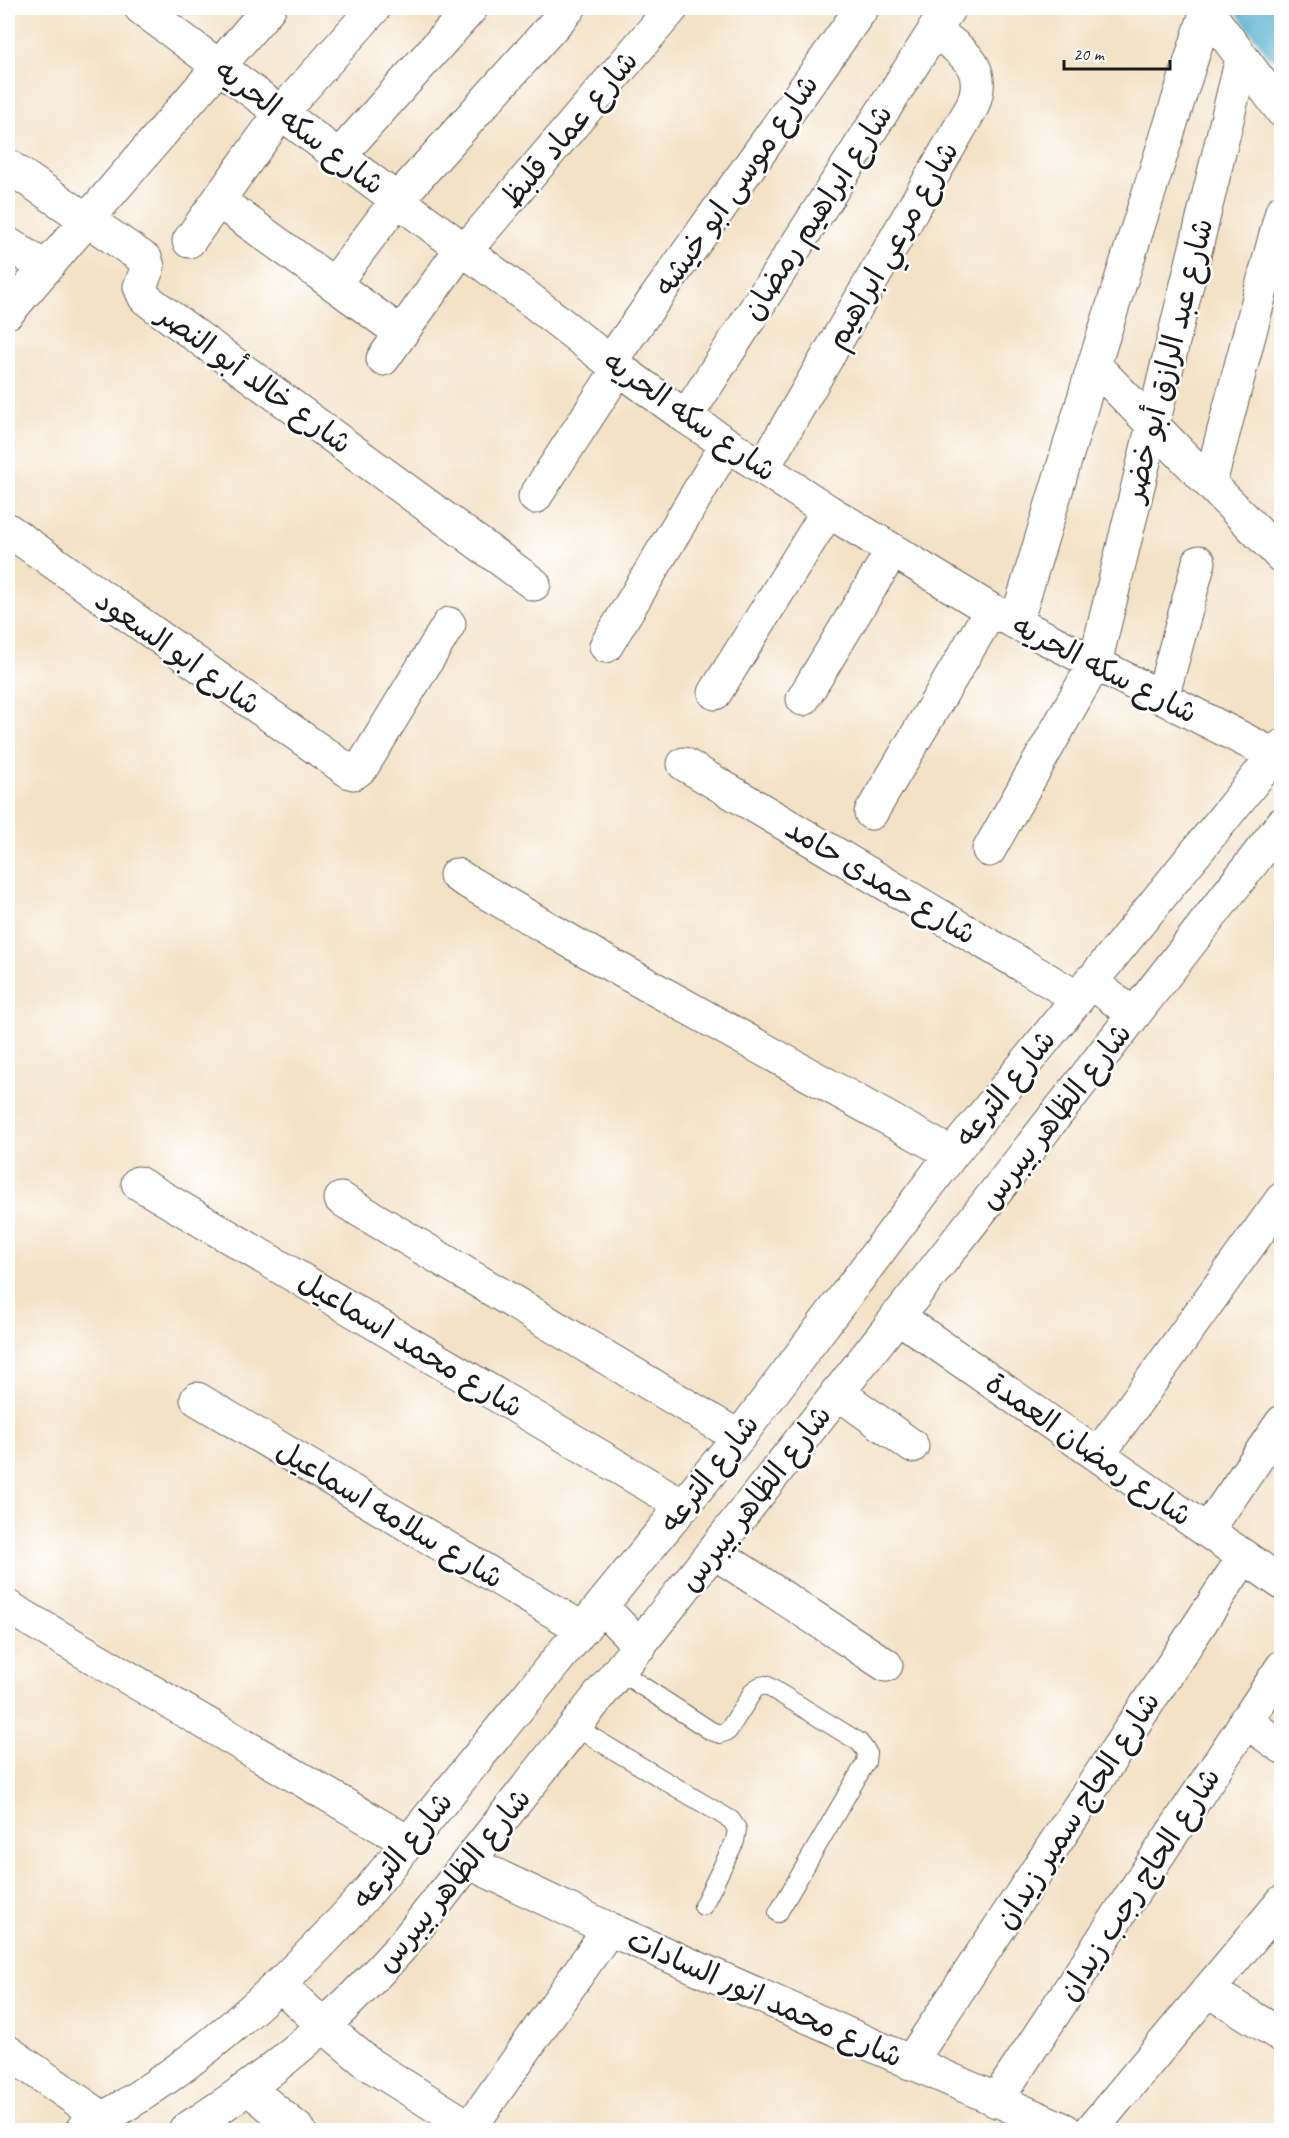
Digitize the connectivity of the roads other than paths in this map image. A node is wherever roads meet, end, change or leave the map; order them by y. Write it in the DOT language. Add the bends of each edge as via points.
graph roads {
  1 [pos="269,8"];
  2 [pos="374,8"];
  3 [pos="471,8"];
  4 [pos="569,8"];
  5 [pos="672,8"];
  6 [pos="862,8"];
  7 [pos="1206,9"];
  8 [pos="154,11"];
  9 [pos="942,19"];
  10 [pos="1242,58"];
  11 [pos="219,66"];
  12 [pos="1281,111"];
  13 [pos="281,113"];
  14 [pos="339,156"];
  15 [pos="8,166"];
  16 [pos="397,200"];
  17 [pos="219,201"];
  18 [pos="1281,211"];
  19 [pos="88,219"];
  20 [pos="189,241"];
  21 [pos="8,244"];
  22 [pos="464,250"];
  23 [pos="46,268"];
  24 [pos="334,284"];
  25 [pos="8,312"];
  26 [pos="1094,364"];
  27 [pos="614,365"];
  28 [pos="686,417"];
  29 [pos="1152,424"];
  30 [pos="727,444"];
  31 [pos="763,468"];
  32 [pos="1210,483"];
  33 [pos="535,497"];
  34 [pos="828,511"];
  35 [pos="8,530"];
  36 [pos="892,551"];
  37 [pos="1281,557"];
  38 [pos="1199,562"];
  39 [pos="534,584"];
  40 [pos="1004,617"];
  41 [pos="448,624"];
  42 [pos="606,646"];
  43 [pos="1095,663"];
  44 [pos="715,693"];
  45 [pos="1162,698"];
  46 [pos="803,699"];
  47 [pos="1279,754"];
  48 [pos="684,764"];
  49 [pos="872,813"];
  50 [pos="1281,824"];
  51 [pos="989,850"];
  52 [pos="456,875"];
  53 [pos="1084,990"];
  54 [pos="1134,1015"];
  55 [pos="951,1154"];
  56 [pos="138,1183"];
  57 [pos="341,1199"];
  58 [pos="1281,1199"];
  59 [pos="897,1316"];
  60 [pos="837,1392"];
  61 [pos="197,1399"];
  62 [pos="1281,1422"];
  63 [pos="739,1437"];
  64 [pos="912,1446"];
  65 [pos="1098,1455"];
  66 [pos="684,1506"];
  67 [pos="1207,1531"];
  68 [pos="714,1552"];
  69 [pos="1244,1557"];
  70 [pos="1281,1582"];
  71 [pos="8,1607"];
  72 [pos="592,1618"];
  73 [pos="639,1646"];
  74 [pos="886,1665"];
  75 [pos="1281,1667"];
  76 [pos="619,1671"];
  77 [pos="1245,1721"];
  78 [pos="575,1727"];
  79 [pos="1281,1748"];
  80 [pos="408,1842"];
  81 [pos="468,1863"];
  82 [pos="1281,1902"];
  83 [pos="703,1906"];
  84 [pos="778,1913"];
  85 [pos="609,1929"];
  86 [pos="280,1985"];
  87 [pos="1208,1990"];
  88 [pos="325,2026"];
  89 [pos="1281,2036"];
  90 [pos="8,2052"];
  91 [pos="910,2063"];
  92 [pos="249,2088"];
  93 [pos="996,2101"];
  94 [pos="93,2125"];
  95 [pos="472,2129"];
  96 [pos="185,2130"];
  97 [pos="299,2130"];
  98 [pos="1065,2130"];
  99 [pos="1091,2130"];
  1 -- 11 [label="street"];
  2 -- 13 [label="street"];
  3 -- 14 [label="street"];
  4 -- 16 [label="street"];
  5 -- 22 [label="street, شارع عماد قلبظ"];
  6 -- 27 [label="street, شارع موسى ابو خيشه"];
  7 -- 10 [label="street"];
  7 -- 26 [label="street"];
  8 -- 11 [label="street, شارع سكه الحريه"];
  9 -- 28 [label="street, شارع ابراهيم رمضان"];
  9 -- 31 [label="street, شارع مرعي ابراهيم" via="975,67 978,94"];
  10 -- 12 [label="street"];
  10 -- 29 [label="street, شارع عبد الرازق أبو خضر"];
  11 -- 13 [label="street, شارع سكه الحريه"];
  11 -- 19 [label="street"];
  13 -- 14 [label="street, شارع سكه الحريه"];
  13 -- 17 [label="street"];
  14 -- 16 [label="street, شارع سكه الحريه"];
  15 -- 19 [label="street, شارع خالد أبو النصر"];
  16 -- 22 [label="street, شارع سكه الحريه"];
  16 -- 24 [label="street"];
  17 -- 20 [label="street"];
  17 -- 24 [label="street"];
  18 -- 32 [label="street"];
  19 -- 23 [label="street"];
  19 -- 39 [label="street, شارع خالد أبو النصر" via="146,260 148,267 140,287 145,298"];
  21 -- 23 [label="street"];
  22 -- 24 [label="street, شارع عماد قلبظ" via="392,346"];
  22 -- 27 [label="street, شارع سكه الحريه"];
  23 -- 25 [label="street"];
  26 -- 29 [label="street"];
  26 -- 40 [label="street"];
  27 -- 28 [label="street, شارع سكه الحريه"];
  27 -- 33 [label="street, شارع موسى ابو خيشه"];
  28 -- 30 [label="street, شارع سكه الحريه"];
  29 -- 32 [label="street"];
  29 -- 43 [label="street, شارع عبد الرازق أبو خضر"];
  30 -- 31 [label="street, شارع سكه الحريه"];
  30 -- 42 [label="street"];
  31 -- 34 [label="street, شارع سكه الحريه"];
  32 -- 37 [label="street"];
  34 -- 36 [label="street, شارع سكه الحريه"];
  34 -- 44 [label="street"];
  35 -- 41 [label="street, شارع ابو السعود" via="354,773 362,767"];
  36 -- 40 [label="street, شارع سكه الحريه"];
  36 -- 46 [label="street"];
  38 -- 45 [label="street"];
  40 -- 43 [label="street, شارع سكه الحريه"];
  40 -- 49 [label="street"];
  43 -- 45 [label="street, شارع سكه الحريه"];
  43 -- 51 [label="street, شارع عبد الرازق أبو خضر"];
  45 -- 47 [label="street, شارع سكه الحريه"];
  47 -- 53 [label="street, شارع الترعه"];
  48 -- 53 [label="street, شارع حمدى حامد"];
  50 -- 54 [label="street, شارع الظاهر بيبرس"];
  52 -- 55 [label="street"];
  53 -- 54 [label="street, شارع حمدى حامد"];
  53 -- 55 [label="street, شارع الترعه"];
  54 -- 59 [label="street, شارع الظاهر بيبرس"];
  55 -- 63 [label="street, شارع الترعه"];
  56 -- 66 [label="street, شارع محمد اسماعيل"];
  57 -- 63 [label="street"];
  58 -- 65 [label="street"];
  59 -- 60 [label="street, شارع الظاهر بيبرس"];
  59 -- 65 [label="street, شارع رمضان العمدة"];
  60 -- 64 [label="street"];
  60 -- 68 [label="street, شارع الظاهر بيبرس"];
  61 -- 72 [label="street, شارع سلامه اسماعيل"];
  62 -- 67 [label="street"];
  63 -- 66 [label="street, شارع الترعه"];
  65 -- 67 [label="street, شارع رمضان العمدة"];
  66 -- 72 [label="street, شارع الترعه"];
  67 -- 69 [label="street, شارع رمضان العمدة"];
  68 -- 73 [label="street, شارع الظاهر بيبرس"];
  68 -- 74 [label="street"];
  69 -- 70 [label="street, شارع رمضان العمدة"];
  69 -- 91 [label="street, شارع الحاج سمير زيدان"];
  71 -- 80 [label="street"];
  72 -- 73 [label="street, شارع سلامه اسماعيل"];
  72 -- 80 [label="street, شارع الترعه"];
  73 -- 76 [label="street, شارع الظاهر بيبرس"];
  75 -- 77 [label="street, شارع الحاج رجب زيدان"];
  76 -- 78 [label="street, شارع الظاهر بيبرس"];
  76 -- 84 [label="lane" via="720,1734 728,1731 754,1690 766,1685 859,1742 867,1752 866,1762"];
  77 -- 79 [label="street"];
  77 -- 93 [label="street, شارع الحاج رجب زيدان"];
  78 -- 81 [label="street, شارع الظاهر بيبرس"];
  78 -- 83 [label="lane" via="731,1820 737,1829 735,1841"];
  80 -- 86 [label="street, شارع الترعه" via="326,1940"];
  81 -- 85 [label="street, شارع محمد انور السادات"];
  81 -- 88 [label="street, شارع الظاهر بيبرس" via="403,1945"];
  82 -- 87 [label="street"];
  85 -- 91 [label="street, شارع محمد انور السادات"];
  85 -- 95 [label="street"];
  86 -- 88 [label="street"];
  86 -- 94 [label="street, شارع الترعه" via="166,2078"];
  87 -- 89 [label="street"];
  87 -- 99 [label="street"];
  88 -- 92 [label="street, شارع الظاهر بيبرس"];
  88 -- 95 [label="street" via="369,2064"];
  90 -- 94 [label="street"];
  91 -- 93 [label="street, شارع محمد انور السادات"];
  92 -- 96 [label="street, شارع الظاهر بيبرس"];
  92 -- 97 [label="street"];
  93 -- 98 [label="street, شارع محمد انور السادات"];
}
